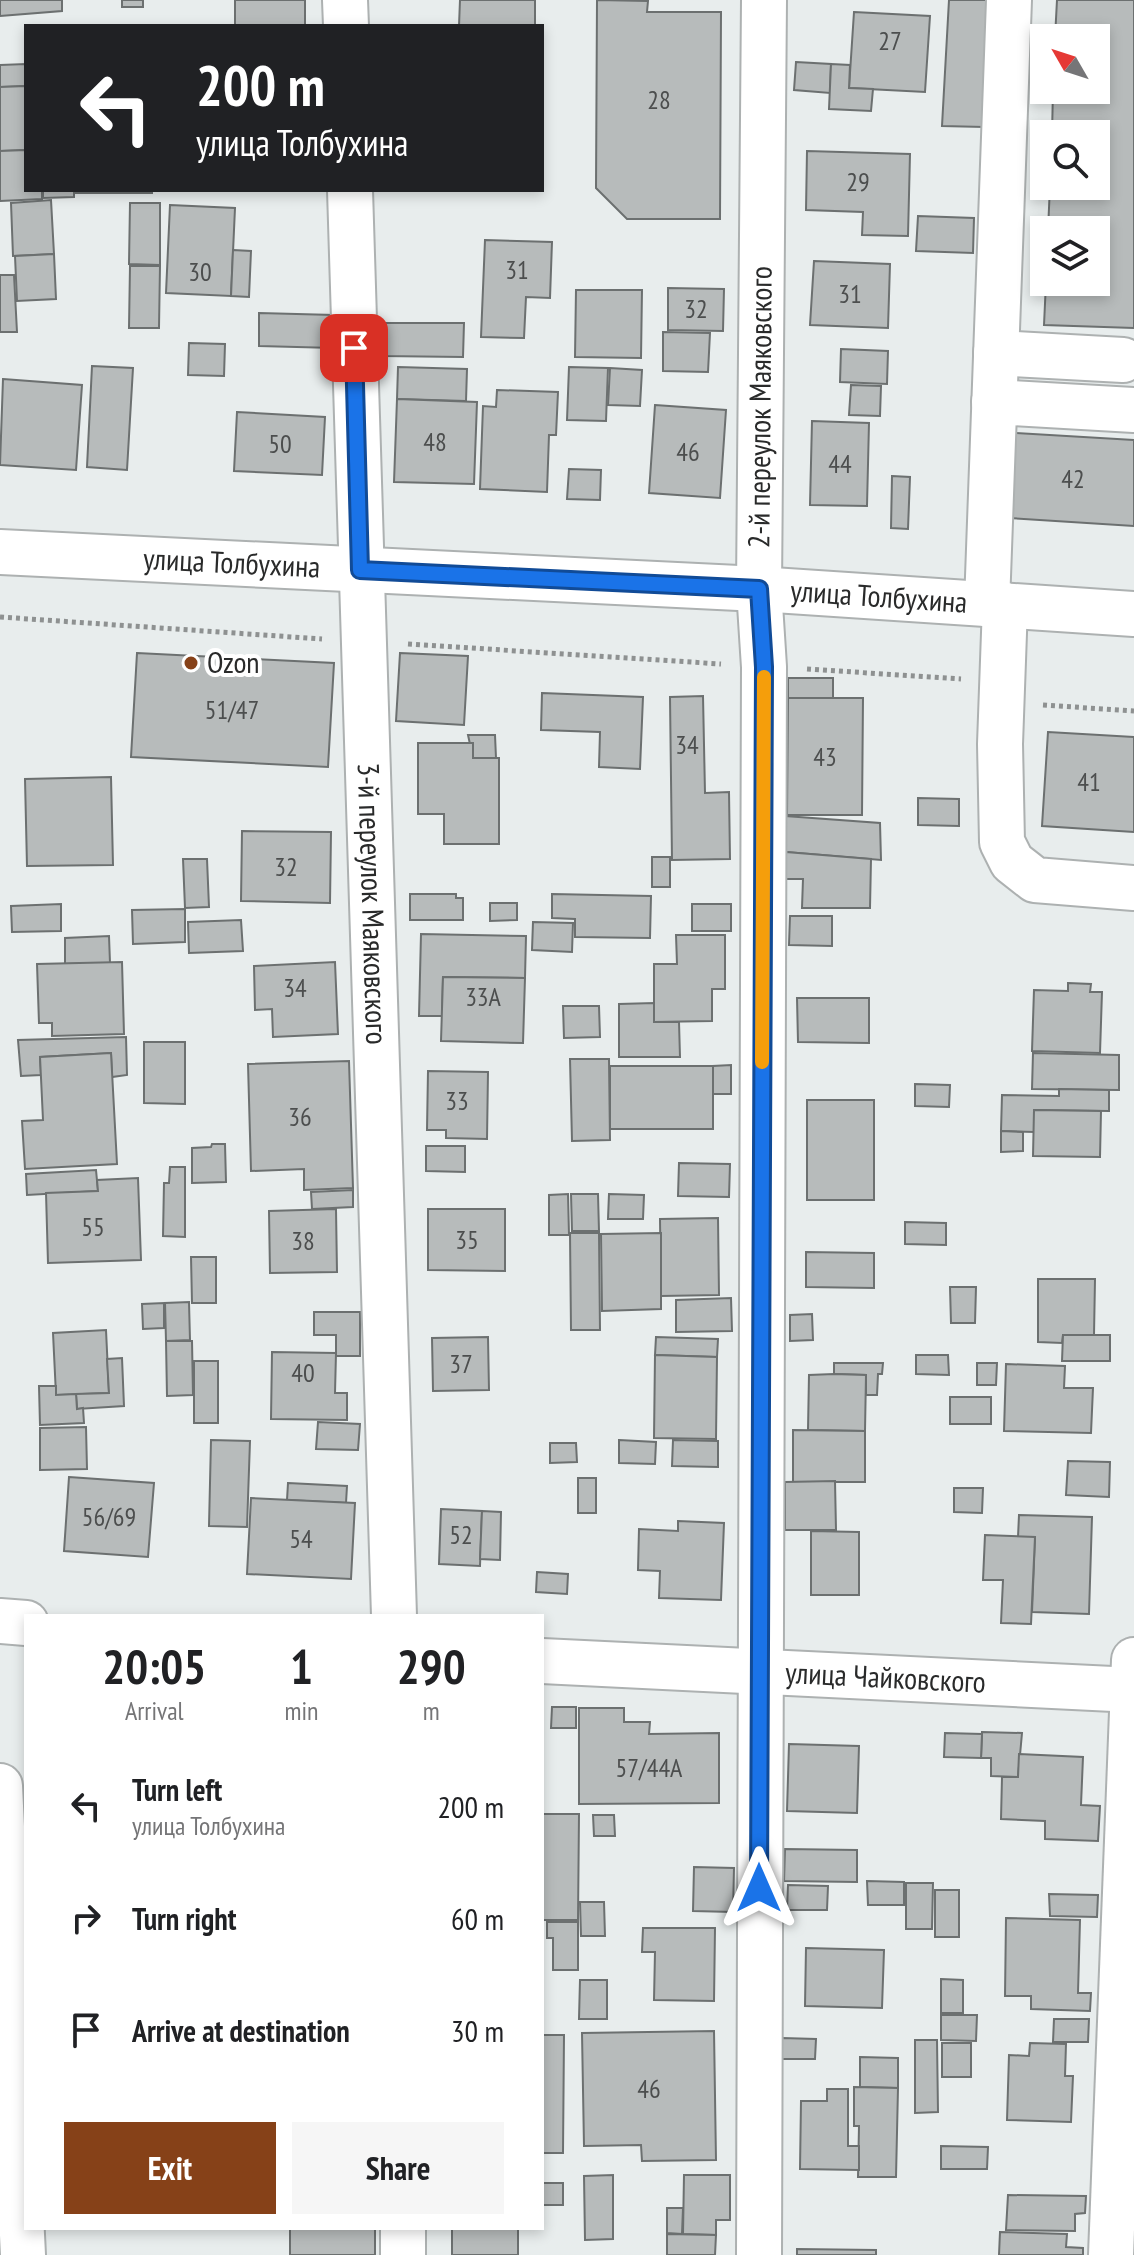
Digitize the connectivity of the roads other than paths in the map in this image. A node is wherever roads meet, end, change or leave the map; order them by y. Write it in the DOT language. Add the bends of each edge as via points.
graph roads {
  1 [pos="345,0"];
  2 [pos="764,0"];
  3 [pos="1009,0"];
  4 [pos="346,24"];
  5 [pos="350,192"];
  6 [pos="996,353"];
  7 [pos="1123,360"];
  8 [pos="994,402"];
  9 [pos="1134,410"];
  10 [pos="0,552"];
  11 [pos="360,570"];
  12 [pos="759,589"];
  13 [pos="996,604"];
  14 [pos="1134,614"];
  15 [pos="1134,888"];
  16 [pos="394,1614"];
  17 [pos="0,1621"];
  18 [pos="24,1623"];
  19 [pos="1134,1660"];
  20 [pos="544,1661"];
  21 [pos="760,1674"];
  22 [pos="1134,1690"];
  23 [pos="0,1786"];
  24 [pos="403,2230"];
  25 [pos="23,2255"];
  26 [pos="403,2255"];
  27 [pos="759,2255"];
  28 [pos="1111,2255"];
  1 -- 4 [label="street"];
  2 -- 12 [label="street, 2-й переулок Маяковского"];
  3 -- 6 [label="street"];
  5 -- 11 [label="street, 3-й переулок Маяковского"];
  6 -- 7 [label="street"];
  6 -- 8 [label="street"];
  8 -- 9 [label="street"];
  8 -- 13 [label="street"];
  10 -- 11 [label="street, улица Толбухина"];
  11 -- 12 [label="street, улица Толбухина"];
  11 -- 16 [label="street, 3-й переулок Маяковского"];
  12 -- 13 [label="street, улица Толбухина"];
  12 -- 21 [label="street, 2-й переулок Маяковского" via="764,667"];
  13 -- 14 [label="street, улица Толбухина"];
  13 -- 15 [label="street" via="1002,842 1012,862 1035,880"];
  17 -- 18 [label="street"];
  19 -- 22 [label="street"];
  20 -- 21 [label="street, улица Чайковского"];
  21 -- 22 [label="street, улица Чайковского"];
  21 -- 27 [label="street, 2-й переулок Маяковского"];
  22 -- 28 [label="street"];
  23 -- 25 [label="street"];
  24 -- 26 [label="street"];
}
